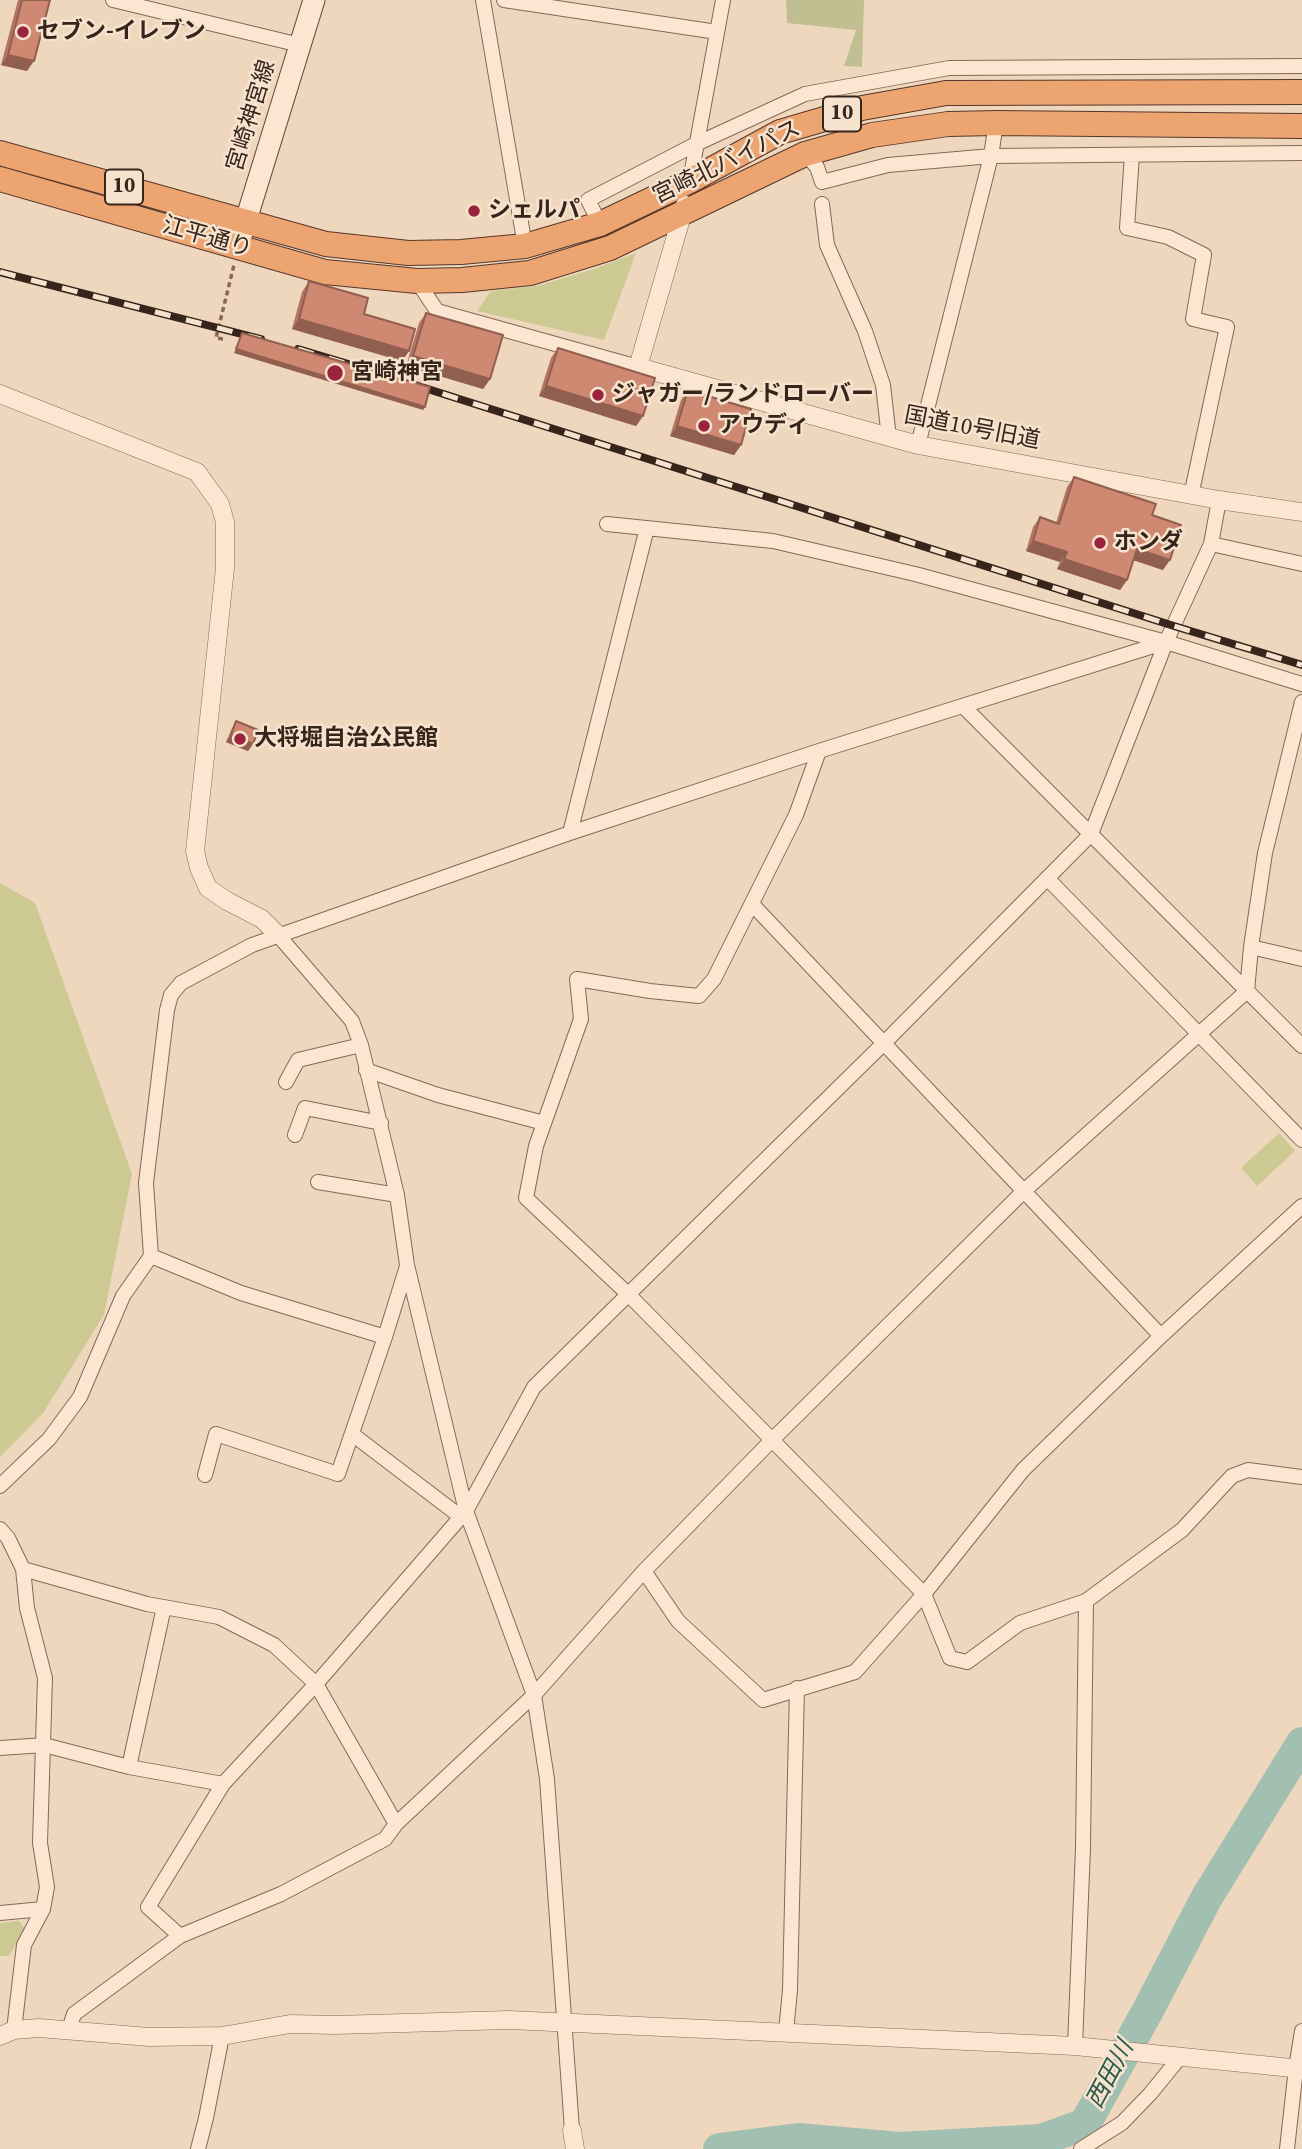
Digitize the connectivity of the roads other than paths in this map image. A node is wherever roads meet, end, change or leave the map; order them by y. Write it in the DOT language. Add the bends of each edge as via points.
graph roads {
  1 [pos="113,0"];
  2 [pos="314,0"];
  3 [pos="483,0"];
  4 [pos="504,0"];
  5 [pos="723,0"];
  6 [pos="717,32"];
  7 [pos="300,45"];
  8 [pos="1302,66"];
  9 [pos="1302,92"];
  10 [pos="996,122"];
  11 [pos="1302,126"];
  12 [pos="696,145"];
  13 [pos="0,153"];
  14 [pos="1302,153"];
  15 [pos="805,154"];
  16 [pos="1132,155"];
  17 [pos="991,156"];
  18 [pos="0,179"];
  19 [pos="690,181"];
  20 [pos="822,204"];
  21 [pos="683,215"];
  22 [pos="247,221"];
  23 [pos="600,224"];
  24 [pos="239,246"];
  25 [pos="525,246"];
  26 [pos="408,253"];
  27 [pos="417,281"];
  28 [pos="638,367"];
  29 [pos="0,394"];
  30 [pos="889,438"];
  31 [pos="918,445"];
  32 [pos="1191,496"];
  33 [pos="1219,500"];
  34 [pos="1302,512"];
  35 [pos="607,524"];
  36 [pos="647,528"];
  37 [pos="1211,544"];
  38 [pos="1302,564"];
  39 [pos="1166,642"];
  40 [pos="1302,684"];
  41 [pos="1302,702"];
  42 [pos="964,707"];
  43 [pos="819,751"];
  44 [pos="570,834"];
  45 [pos="1091,834"];
  46 [pos="1047,878"];
  47 [pos="752,904"];
  48 [pos="278,935"];
  49 [pos="1251,947"];
  50 [pos="1302,959"];
  51 [pos="1247,991"];
  52 [pos="1199,1034"];
  53 [pos="883,1044"];
  54 [pos="360,1045"];
  55 [pos="1302,1046"];
  56 [pos="366,1070"];
  57 [pos="286,1082"];
  58 [pos="381,1123"];
  59 [pos="544,1123"];
  60 [pos="295,1135"];
  61 [pos="1302,1140"];
  62 [pos="318,1182"];
  63 [pos="1025,1190"];
  64 [pos="397,1195"];
  65 [pos="1302,1206"];
  66 [pos="151,1256"];
  67 [pos="407,1265"];
  68 [pos="629,1295"];
  69 [pos="1161,1336"];
  70 [pos="385,1337"];
  71 [pos="352,1434"];
  72 [pos="772,1440"];
  73 [pos="205,1475"];
  74 [pos="1302,1476"];
  75 [pos="0,1486"];
  76 [pos="463,1514"];
  77 [pos="0,1529"];
  78 [pos="23,1569"];
  79 [pos="644,1571"];
  80 [pos="924,1594"];
  81 [pos="1086,1601"];
  82 [pos="164,1607"];
  83 [pos="316,1684"];
  84 [pos="797,1688"];
  85 [pos="534,1695"];
  86 [pos="44,1745"];
  87 [pos="0,1748"];
  88 [pos="130,1767"];
  89 [pos="223,1784"];
  90 [pos="396,1824"];
  91 [pos="43,1909"];
  92 [pos="0,1913"];
  93 [pos="180,1936"];
  94 [pos="565,2022"];
  95 [pos="69,2030"];
  96 [pos="1302,2031"];
  97 [pos="786,2032"];
  98 [pos="7,2033"];
  99 [pos="222,2036"];
  100 [pos="1075,2046"];
  101 [pos="1174,2056"];
  102 [pos="1299,2068"];
  103 [pos="572,2130"];
  104 [pos="198,2149"];
  105 [pos="575,2149"];
  106 [pos="1081,2149"];
  107 [pos="1287,2149"];
  1 -- 7 [label="street"];
  2 -- 7 [label="main road, 宮崎神宮線"];
  3 -- 25 [label="street"];
  4 -- 6 [label="street"];
  5 -- 6 [label="street"];
  6 -- 12 [label="street"];
  7 -- 22 [label="main road, 宮崎神宮線"];
  8 -- 12 [label="street" via="949,68 805,94"];
  9 -- 19 [label="highway, 宮崎北バイパス / 10" via="946,93 862,107 780,132"];
  10 -- 11 [label="highway, 宮崎北バイパス / 10"];
  10 -- 15 [label="highway, 宮崎北バイパス / 10" via="872,135"];
  10 -- 17 [label="street"];
  12 -- 19 [label="street"];
  12 -- 23 [label="street" via="588,200"];
  13 -- 22 [label="highway, 江平通り / 10"];
  14 -- 16 [label="street"];
  15 -- 17 [label="street" via="817,167 822,182 888,166"];
  15 -- 21 [label="highway, 宮崎北バイパス / 10"];
  16 -- 17 [label="street"];
  16 -- 32 [label="street" via="1127,228 1168,237 1203,255 1193,319 1227,327"];
  17 -- 31 [label="street"];
  18 -- 24 [label="highway, 江平通り / 10"];
  19 -- 21 [label="street"];
  19 -- 23 [label="highway, 宮崎北バイパス / 10"];
  20 -- 30 [label="street" via="827,245 883,385"];
  21 -- 27 [label="highway, 宮崎北バイパス / 10" via="610,248 530,273"];
  21 -- 28 [label="street"];
  22 -- 24 [label="main road, 宮崎神宮線"];
  22 -- 26 [label="highway, 江平通り / 10" via="327,244"];
  23 -- 25 [label="highway, 宮崎北バイパス / 10"];
  24 -- 27 [label="highway, 江平通り / 10" via="325,272"];
  25 -- 26 [label="highway, 宮崎北バイパス / 10"];
  27 -- 28 [label="street" via="437,311"];
  28 -- 30 [label="street, 国道10号旧道"];
  29 -- 48 [label="street" via="197,472 220,503 225,522 225,568 195,851 208,888 262,919"];
  30 -- 31 [label="street, 国道10号旧道"];
  31 -- 32 [label="street, 国道10号旧道"];
  32 -- 33 [label="street, 国道10号旧道"];
  33 -- 34 [label="street, 国道10号旧道"];
  33 -- 37 [label="street"];
  35 -- 36 [label="street"];
  36 -- 39 [label="street" via="773,541"];
  36 -- 44 [label="street"];
  37 -- 38 [label="street"];
  37 -- 39 [label="street"];
  39 -- 40 [label="street"];
  39 -- 42 [label="street"];
  39 -- 45 [label="street"];
  41 -- 49 [label="street" via="1265,853"];
  42 -- 43 [label="street"];
  42 -- 45 [label="street"];
  43 -- 44 [label="street"];
  43 -- 47 [label="street" via="796,815"];
  44 -- 48 [label="street"];
  45 -- 46 [label="street"];
  45 -- 51 [label="street"];
  46 -- 52 [label="street"];
  46 -- 53 [label="street"];
  47 -- 53 [label="street"];
  47 -- 59 [label="street" via="714,979 699,996 578,979 581,1019"];
  48 -- 54 [label="street" via="352,1021"];
  48 -- 66 [label="street" via="216,962 181,983 171,995 146,1183"];
  49 -- 50 [label="street"];
  49 -- 51 [label="street"];
  51 -- 52 [label="street"];
  51 -- 55 [label="street"];
  52 -- 61 [label="street"];
  52 -- 63 [label="street"];
  53 -- 63 [label="street"];
  53 -- 68 [label="street"];
  54 -- 56 [label="street"];
  54 -- 57 [label="street" via="298,1060"];
  56 -- 58 [label="street"];
  56 -- 59 [label="street"];
  58 -- 60 [label="street" via="305,1108"];
  58 -- 64 [label="street"];
  59 -- 68 [label="street" via="526,1198"];
  62 -- 64 [label="street"];
  63 -- 69 [label="street"];
  63 -- 72 [label="street"];
  64 -- 67 [label="street"];
  65 -- 69 [label="street"];
  66 -- 70 [label="street" via="241,1293"];
  66 -- 75 [label="street" via="123,1296 80,1397 49,1439"];
  67 -- 70 [label="street"];
  67 -- 76 [label="street"];
  68 -- 72 [label="street"];
  68 -- 76 [label="street" via="534,1387"];
  69 -- 80 [label="street" via="1023,1470"];
  70 -- 71 [label="street"];
  71 -- 73 [label="street" via="338,1474 216,1434"];
  71 -- 76 [label="street"];
  72 -- 79 [label="street"];
  72 -- 80 [label="street"];
  74 -- 81 [label="street" via="1248,1470 1232,1476 1182,1531"];
  76 -- 83 [label="street"];
  76 -- 85 [label="street"];
  77 -- 78 [label="street"];
  78 -- 82 [label="street"];
  78 -- 86 [label="street" via="27,1608 45,1678"];
  79 -- 84 [label="street" via="678,1621 763,1700"];
  79 -- 85 [label="street"];
  80 -- 81 [label="street" via="950,1658 967,1662 1020,1623"];
  80 -- 84 [label="street" via="855,1672"];
  81 -- 100 [label="street"];
  82 -- 83 [label="street" via="219,1617 274,1645"];
  82 -- 88 [label="street"];
  83 -- 89 [label="street"];
  83 -- 90 [label="street"];
  84 -- 97 [label="street"];
  85 -- 90 [label="street"];
  85 -- 94 [label="street" via="547,1779"];
  86 -- 87 [label="street"];
  86 -- 88 [label="street"];
  86 -- 91 [label="street" via="40,1843 47,1887"];
  88 -- 89 [label="street"];
  89 -- 93 [label="street" via="148,1907"];
  90 -- 93 [label="street" via="385,1839 281,1895"];
  91 -- 92 [label="street"];
  91 -- 98 [label="street" via="24,1945"];
  93 -- 95 [label="street" via="74,2014"];
  94 -- 97 [label="street"];
  94 -- 99 [label="street" via="290,2024"];
  94 -- 103 [label="street"];
  95 -- 98 [label="street"];
  95 -- 99 [label="street" via="149,2037"];
  96 -- 102 [label="street"];
  97 -- 100 [label="street"];
  99 -- 104 [label="street"];
  100 -- 101 [label="street"];
  101 -- 102 [label="street"];
  101 -- 106 [label="street" via="1150,2094 1122,2123"];
  102 -- 107 [label="street"];
  103 -- 105 [label="street"];
}
